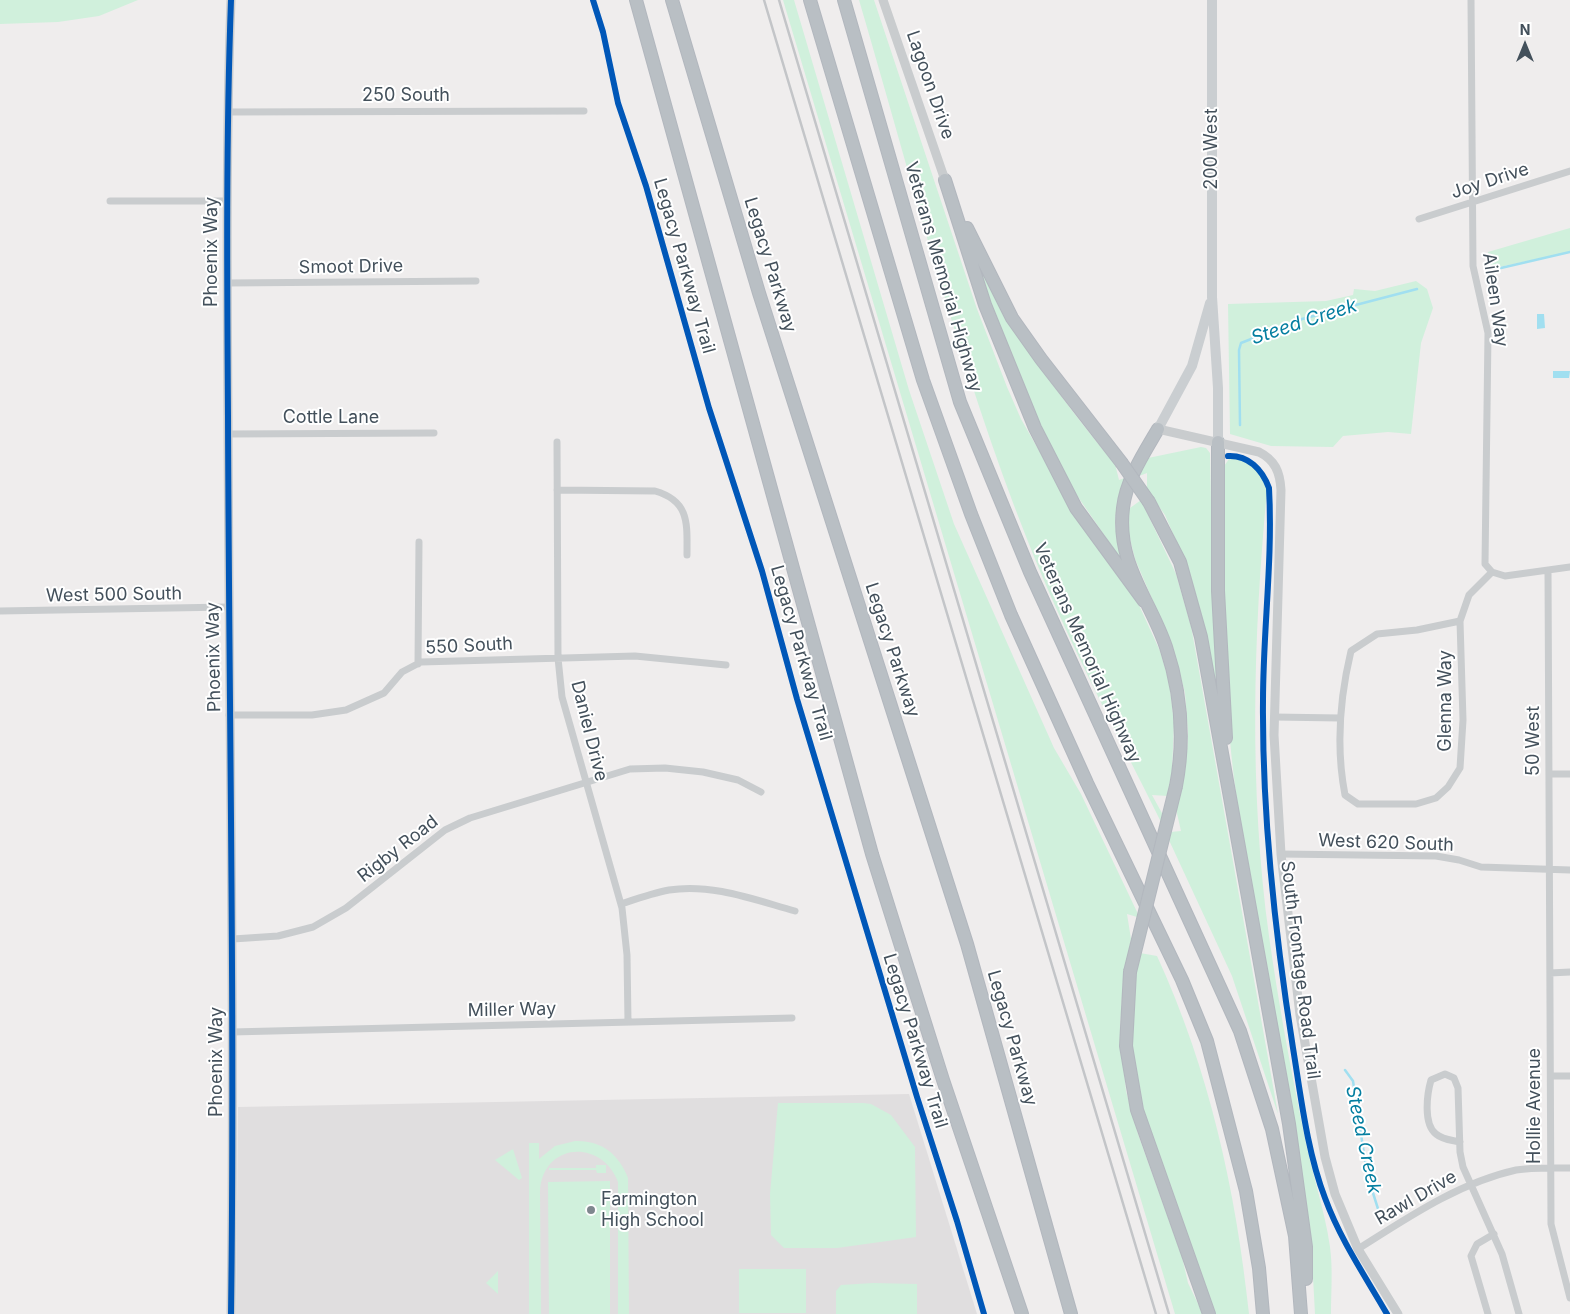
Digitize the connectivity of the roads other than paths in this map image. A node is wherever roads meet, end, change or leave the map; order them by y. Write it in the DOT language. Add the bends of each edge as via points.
graph roads {
  1 [pos="231,0"];
  2 [pos="636,0"];
  3 [pos="672,0"];
  4 [pos="810,0"];
  5 [pos="844,0"];
  6 [pos="883,0"];
  7 [pos="1212,0"];
  8 [pos="1471,0"];
  9 [pos="584,111"];
  10 [pos="228,112"];
  11 [pos="1570,171"];
  12 [pos="945,180"];
  13 [pos="110,201"];
  14 [pos="227,201"];
  15 [pos="1473,203"];
  16 [pos="1419,219"];
  17 [pos="476,281"];
  18 [pos="227,283"];
  19 [pos="1212,297"];
  20 [pos="1158,429"];
  21 [pos="434,433"];
  22 [pos="228,434"];
  23 [pos="557,442"];
  24 [pos="1218,442"];
  25 [pos="557,490"];
  26 [pos="419,542"];
  27 [pos="687,555"];
  28 [pos="1570,567"];
  29 [pos="1548,570"];
  30 [pos="1492,572"];
  31 [pos="1144,601"];
  32 [pos="228,607"];
  33 [pos="0,611"];
  34 [pos="1460,621"];
  35 [pos="558,658"];
  36 [pos="418,664"];
  37 [pos="726,665"];
  38 [pos="230,715"];
  39 [pos="1274,717"];
  40 [pos="1340,718"];
  41 [pos="1549,774"];
  42 [pos="1570,774"];
  43 [pos="586,783"];
  44 [pos="1228,790"];
  45 [pos="761,792"];
  46 [pos="1281,854"];
  47 [pos="1550,869"];
  48 [pos="1570,870"];
  49 [pos="621,904"];
  50 [pos="795,911"];
  51 [pos="1550,912"];
  52 [pos="232,939"];
  53 [pos="1570,972"];
  54 [pos="1550,973"];
  55 [pos="792,1018"];
  56 [pos="628,1022"];
  57 [pos="232,1032"];
  58 [pos="1551,1076"];
  59 [pos="1570,1076"];
  60 [pos="1460,1142"];
  61 [pos="1550,1168"];
  62 [pos="1570,1168"];
  63 [pos="1471,1184"];
  64 [pos="1494,1234"];
  65 [pos="1358,1249"];
  66 [pos="1570,1298"];
  67 [pos="230,1314"];
  68 [pos="1022,1314"];
  69 [pos="1071,1314"];
  70 [pos="1209,1314"];
  71 [pos="1263,1314"];
  72 [pos="1301,1314"];
  73 [pos="1306,1314"];
  74 [pos="1398,1314"];
  75 [pos="1488,1314"];
  76 [pos="1519,1314"];
  1 -- 10 [label="street, Phoenix Way"];
  2 -- 68 [label="highway" via="872,854 943,1080"];
  3 -- 69 [label="highway, Legacy Parkway" via="759,293 967,944"];
  4 -- 71 [label="highway" via="923,380 971,514 1011,615 1182,980 1207,1041 1246,1191"];
  5 -- 72 [label="highway, Veterans Memorial Highway" via="960,402 1038,590 1240,1030 1272,1129 1295,1236"];
  6 -- 12 [label="street, Lagoon Drive"];
  7 -- 19 [label="main road, 200 West"];
  8 -- 15 [label="street, Aileen Way"];
  9 -- 10 [label="street, 250 South"];
  10 -- 14 [label="street, Phoenix Way"];
  11 -- 15 [label="street, Joy Drive"];
  12 -- 31 [label="highway" via="985,305 1035,428 1076,508"];
  12 -- 44 [label="highway, bridge" via="1012,318 1149,502 1180,562 1192,602"];
  13 -- 14 [label="street"];
  14 -- 18 [label="street, Phoenix Way"];
  15 -- 16 [label="street, Joy Drive"];
  15 -- 30 [label="street, Aileen Way" via="1473,266 1488,333 1485,564"];
  17 -- 18 [label="street, Smoot Drive"];
  18 -- 22 [label="street, Phoenix Way"];
  19 -- 20 [label="main road" via="1192,366"];
  19 -- 24 [label="main road"];
  20 -- 24 [label="street"];
  20 -- 31 [label="highway" via="1132,476 1123,507 1125,551"];
  21 -- 22 [label="street, Cottle Lane"];
  22 -- 32 [label="street, Phoenix Way"];
  23 -- 25 [label="street, Daniel Drive"];
  24 -- 39 [label="street" via="1265,455 1276,467 1280,482"];
  24 -- 44 [label="highway" via="1218,591"];
  25 -- 27 [label="street" via="655,490 670,495 685,514"];
  25 -- 35 [label="street, Daniel Drive"];
  26 -- 36 [label="street"];
  28 -- 29 [label="street"];
  29 -- 30 [label="street" via="1505,576"];
  29 -- 41 [label="street, 50 West"];
  30 -- 34 [label="street, Glenna Way" via="1468,595"];
  31 -- 70 [label="highway, bridge" via="1166,646 1177,687 1182,746 1176,786 1130,972 1126,1046 1137,1110"];
  32 -- 33 [label="street, West 500 South"];
  32 -- 38 [label="street, Phoenix Way"];
  34 -- 40 [label="street" via="1377,634 1351,651"];
  34 -- 40 [label="street, Glenna Way" via="1463,720 1460,768 1436,798 1416,804 1358,804 1344,795"];
  35 -- 36 [label="street, 550 South"];
  35 -- 37 [label="street, 550 South" via="635,656"];
  35 -- 43 [label="street, Daniel Drive" via="562,697"];
  36 -- 38 [label="street, 550 South" via="402,672 384,693 346,710 312,715"];
  38 -- 52 [label="street, Phoenix Way"];
  39 -- 40 [label="street"];
  39 -- 46 [label="street"];
  41 -- 42 [label="street"];
  41 -- 47 [label="street, 50 West"];
  43 -- 45 [label="street, Rigby Road" via="630,769 665,768 738,780"];
  43 -- 49 [label="street, Daniel Drive"];
  43 -- 52 [label="street, Rigby Road" via="470,818 445,830 346,908 312,927 278,936"];
  44 -- 73 [label="highway" via="1299,1188 1306,1247"];
  46 -- 47 [label="street, West 620 South" via="1436,856 1481,867"];
  46 -- 65 [label="street" via="1300,1014 1325,1157 1335,1194"];
  47 -- 48 [label="street, West 620 South"];
  47 -- 51 [label="street, 50 West"];
  49 -- 50 [label="street" via="669,890 699,889"];
  49 -- 56 [label="street, Daniel Drive" via="627,955"];
  51 -- 54 [label="street, Hollie Avenue"];
  52 -- 57 [label="street, Phoenix Way"];
  53 -- 54 [label="street"];
  54 -- 58 [label="street, Hollie Avenue"];
  55 -- 56 [label="street, Miller Way"];
  56 -- 57 [label="street, Miller Way"];
  57 -- 67 [label="street, Phoenix Way"];
  58 -- 59 [label="street"];
  58 -- 61 [label="street, Hollie Avenue"];
  60 -- 60 [label="street" via="1446,1140 1432,1129 1428,1116 1431,1080 1445,1074 1454,1078 1458,1088"];
  60 -- 63 [label="street" via="1463,1168"];
  61 -- 62 [label="street, Rawl Drive"];
  61 -- 63 [label="street, Rawl Drive" via="1518,1170"];
  61 -- 66 [label="street, Hollie Avenue" via="1551,1224"];
  63 -- 64 [label="street"];
  63 -- 65 [label="street, Rawl Drive" via="1403,1220"];
  64 -- 75 [label="street" via="1478,1244 1472,1256"];
  64 -- 76 [label="street"];
  65 -- 74 [label="street"];
}
